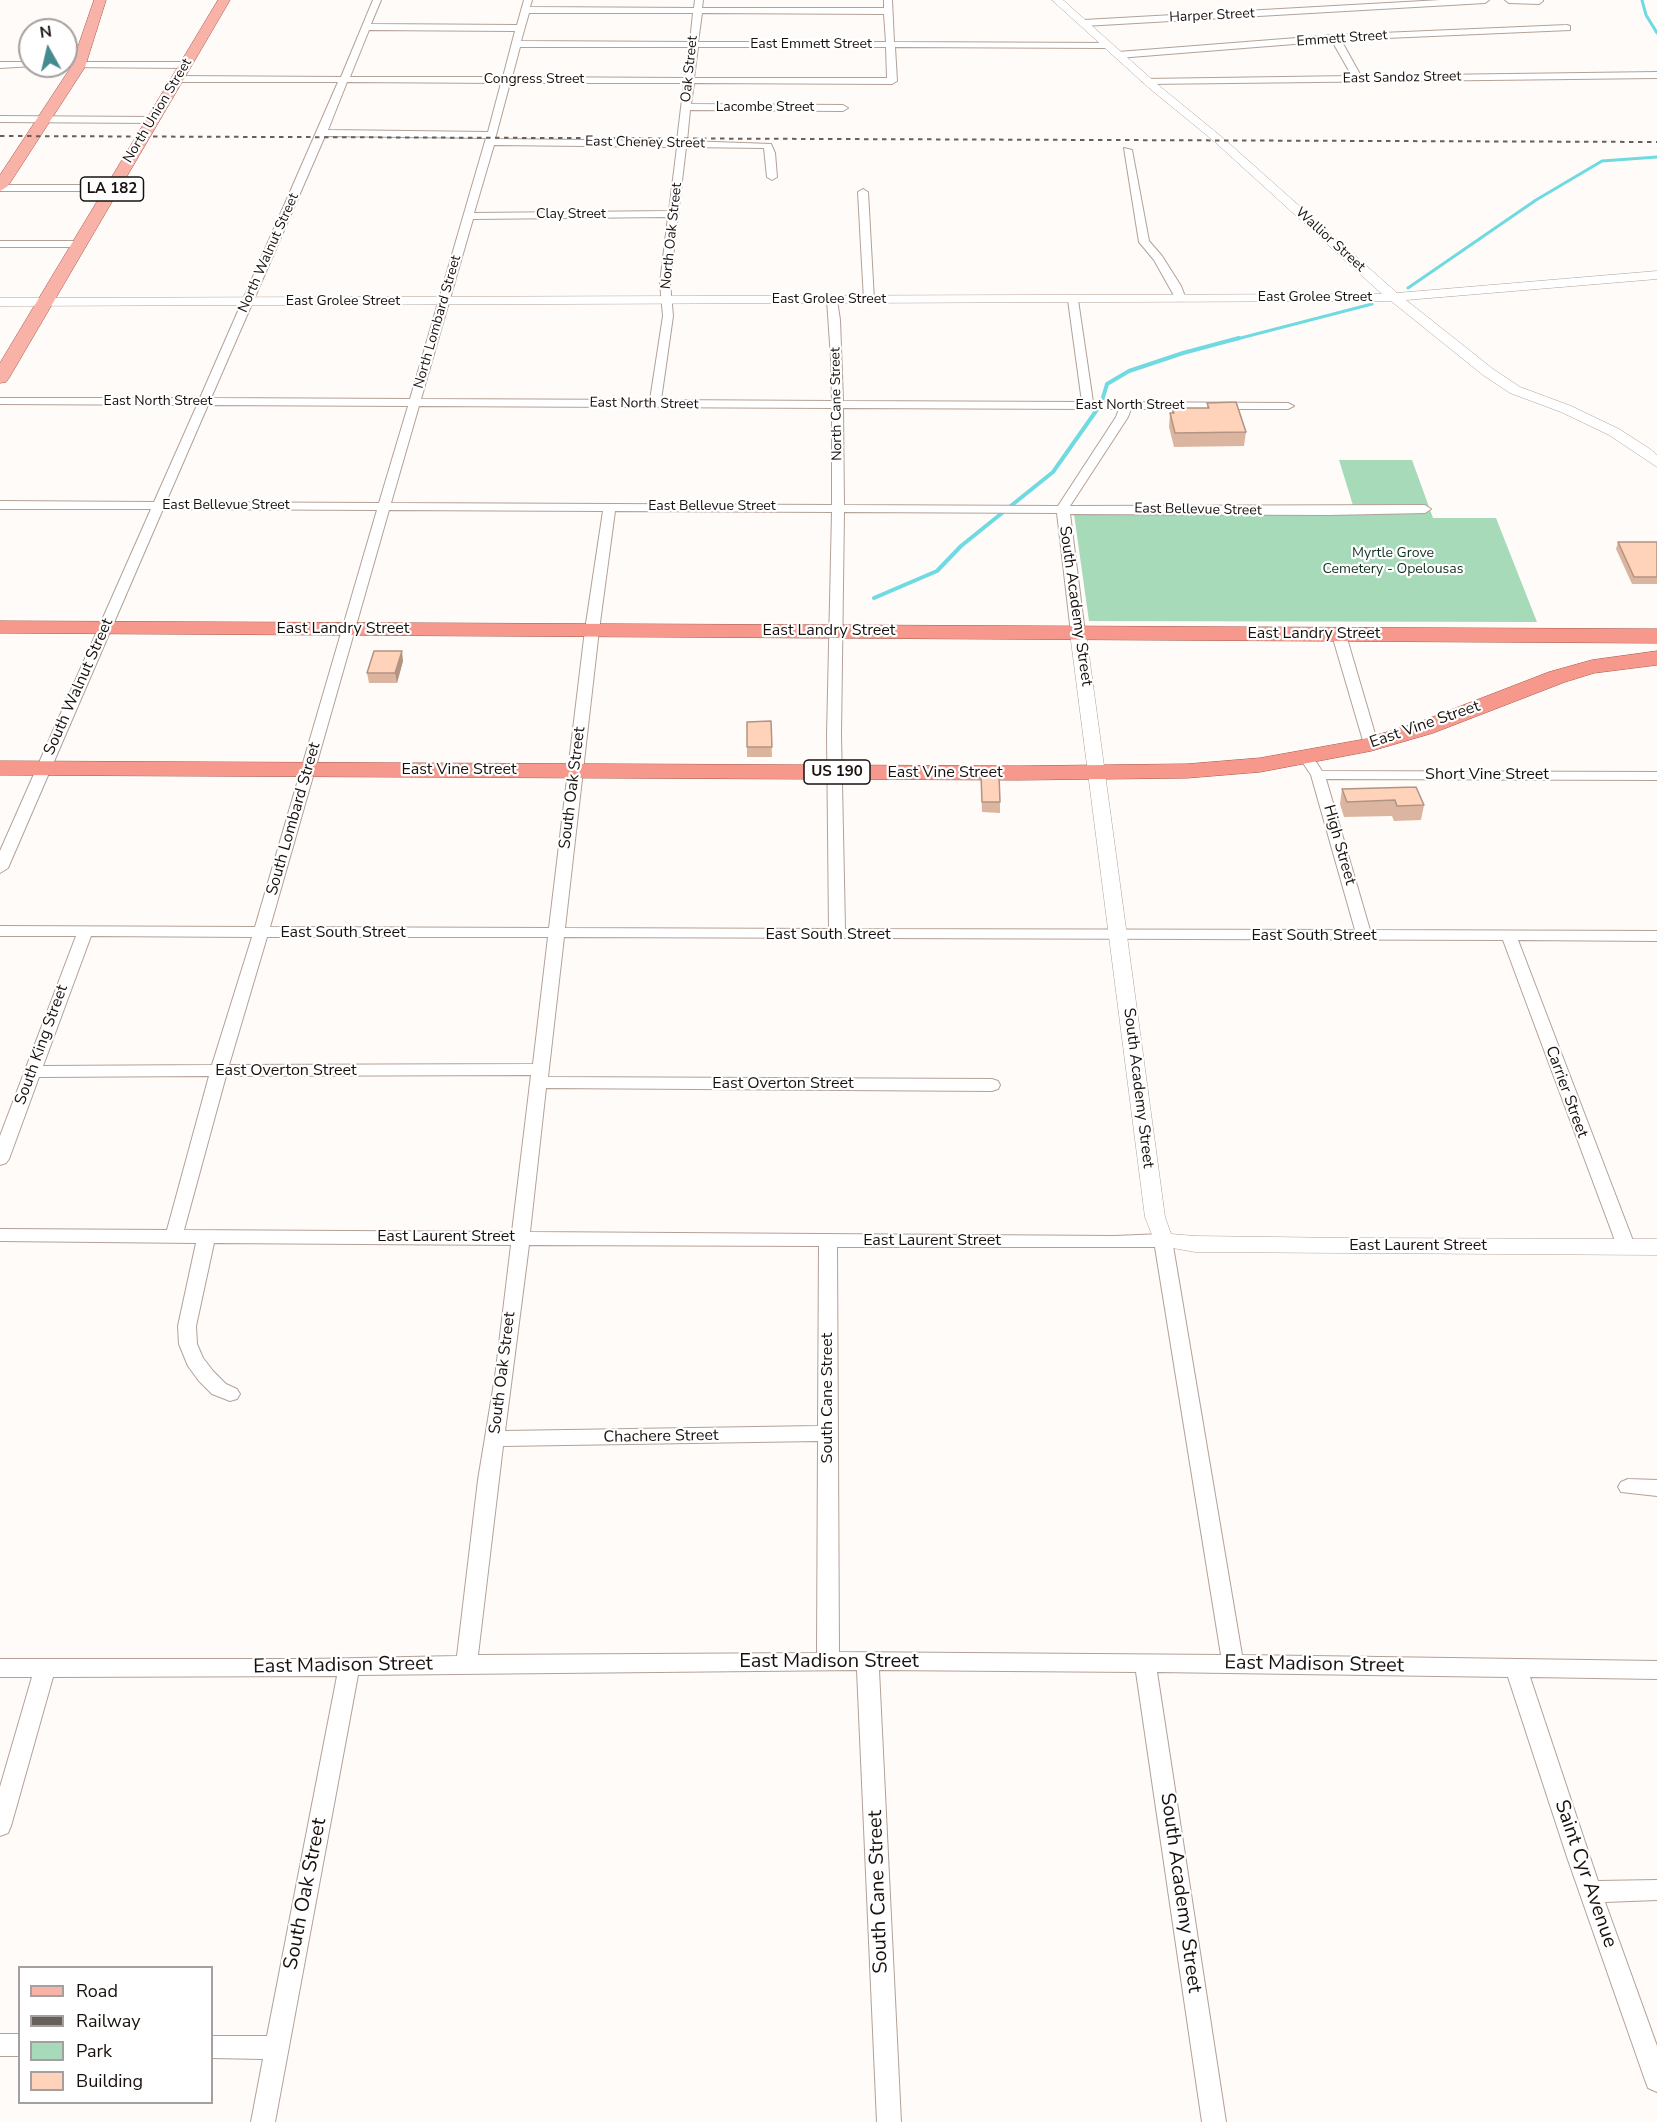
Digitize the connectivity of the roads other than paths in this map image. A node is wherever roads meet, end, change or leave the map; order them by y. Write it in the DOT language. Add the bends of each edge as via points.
graph roads {
  1 [pos="99,0"];
  2 [pos="224,0"];
  3 [pos="377,0"];
  4 [pos="528,0"];
  5 [pos="699,0"];
  6 [pos="888,0"];
  7 [pos="1057,0"];
  8 [pos="1485,0"];
  9 [pos="1509,0"];
  10 [pos="1539,1"];
  11 [pos="526,10"];
  12 [pos="697,11"];
  13 [pos="889,11"];
  14 [pos="1084,23"];
  15 [pos="366,27"];
  16 [pos="520,28"];
  17 [pos="1567,28"];
  18 [pos="1335,39"];
  19 [pos="515,44"];
  20 [pos="693,45"];
  21 [pos="889,45"];
  22 [pos="1107,45"];
  23 [pos="78,51"];
  24 [pos="1118,55"];
  25 [pos="0,65"];
  26 [pos="18,65"];
  27 [pos="78,65"];
  28 [pos="185,65"];
  29 [pos="1657,75"];
  30 [pos="65,78"];
  31 [pos="176,79"];
  32 [pos="1358,79"];
  33 [pos="343,80"];
  34 [pos="505,80"];
  35 [pos="689,80"];
  36 [pos="1148,81"];
  37 [pos="686,108"];
  38 [pos="843,108"];
  39 [pos="44,119"];
  40 [pos="0,120"];
  41 [pos="152,120"];
  42 [pos="321,133"];
  43 [pos="490,138"];
  44 [pos="682,141"];
  45 [pos="1127,150"];
  46 [pos="772,177"];
  47 [pos="0,187"];
  48 [pos="112,188"];
  49 [pos="863,192"];
  50 [pos="674,214"];
  51 [pos="469,216"];
  52 [pos="0,244"];
  53 [pos="79,244"];
  54 [pos="1657,275"];
  55 [pos="1396,297"];
  56 [pos="1181,299"];
  57 [pos="832,300"];
  58 [pos="869,300"];
  59 [pos="1073,300"];
  60 [pos="667,301"];
  61 [pos="0,302"];
  62 [pos="44,302"];
  63 [pos="248,302"];
  64 [pos="444,302"];
  65 [pos="0,378"];
  66 [pos="0,401"];
  67 [pos="203,402"];
  68 [pos="414,403"];
  69 [pos="655,404"];
  70 [pos="837,405"];
  71 [pos="1091,406"];
  72 [pos="1126,406"];
  73 [pos="1288,406"];
  74 [pos="1657,463"];
  75 [pos="0,505"];
  76 [pos="158,506"];
  77 [pos="384,507"];
  78 [pos="610,507"];
  79 [pos="838,507"];
  80 [pos="1063,508"];
  81 [pos="1425,509"];
  82 [pos="0,627"];
  83 [pos="105,627"];
  84 [pos="349,629"];
  85 [pos="592,630"];
  86 [pos="836,631"];
  87 [pos="1078,633"];
  88 [pos="1339,635"];
  89 [pos="1525,636"];
  90 [pos="1657,636"];
  91 [pos="1657,658"];
  92 [pos="1557,677"];
  93 [pos="1371,744"];
  94 [pos="1312,766"];
  95 [pos="0,768"];
  96 [pos="43,768"];
  97 [pos="308,770"];
  98 [pos="576,771"];
  99 [pos="834,772"];
  100 [pos="1097,773"];
  101 [pos="1657,776"];
  102 [pos="0,868"];
  103 [pos="0,931"];
  104 [pos="85,932"];
  105 [pos="261,932"];
  106 [pos="556,933"];
  107 [pos="837,935"];
  108 [pos="1118,935"];
  109 [pos="1364,936"];
  110 [pos="1509,936"];
  111 [pos="1657,936"];
  112 [pos="219,1071"];
  113 [pos="32,1072"];
  114 [pos="539,1076"];
  115 [pos="992,1085"];
  116 [pos="0,1159"];
  117 [pos="0,1235"];
  118 [pos="207,1235"];
  119 [pos="174,1236"];
  120 [pos="520,1238"];
  121 [pos="1163,1240"];
  122 [pos="828,1241"];
  123 [pos="1626,1246"];
  124 [pos="1657,1247"];
  125 [pos="230,1394"];
  126 [pos="828,1433"];
  127 [pos="495,1439"];
  128 [pos="1628,1487"];
  129 [pos="1657,1488"];
  130 [pos="867,1661"];
  131 [pos="828,1663"];
  132 [pos="467,1664"];
  133 [pos="1145,1664"];
  134 [pos="1233,1664"];
  135 [pos="349,1666"];
  136 [pos="0,1668"];
  137 [pos="45,1668"];
  138 [pos="1516,1668"];
  139 [pos="1657,1670"];
  140 [pos="0,1826"];
  141 [pos="1657,1890"];
  142 [pos="1592,1893"];
  143 [pos="0,2045"];
  144 [pos="18,2045"];
  145 [pos="213,2047"];
  146 [pos="277,2048"];
  147 [pos="1657,2080"];
  148 [pos="263,2122"];
  149 [pos="889,2122"];
  150 [pos="1214,2122"];
  1 -- 23 [label="main road"];
  2 -- 28 [label="main road, North Union Street / LA 182"];
  3 -- 15 [label="street, North Walnut Street"];
  4 -- 11 [label="street, North Lombard Street"];
  5 -- 12 [label="street, Oak Street"];
  6 -- 13 [label="street"];
  7 -- 14 [label="street, Wallior Street"];
  8 -- 14 [label="street, Harper Street"];
  9 -- 10 [label="street"];
  11 -- 12 [label="street"];
  11 -- 16 [label="street, North Lombard Street"];
  12 -- 13 [label="street"];
  12 -- 20 [label="street, Oak Street"];
  13 -- 21 [label="street"];
  14 -- 22 [label="street, Wallior Street"];
  15 -- 16 [label="street"];
  15 -- 33 [label="street, North Walnut Street"];
  16 -- 19 [label="street, North Lombard Street"];
  17 -- 18 [label="street, Emmett Street"];
  18 -- 24 [label="street, Emmett Street"];
  18 -- 32 [label="street"];
  19 -- 20 [label="street, East Emmett Street"];
  19 -- 34 [label="street, North Lombard Street"];
  20 -- 21 [label="street, East Emmett Street"];
  20 -- 35 [label="street, Oak Street"];
  21 -- 22 [label="street, East Emmett Street"];
  21 -- 35 [label="street, Congress Street" via="892,81"];
  22 -- 24 [label="street, Wallior Street"];
  24 -- 36 [label="street, Wallior Street"];
  25 -- 26 [label="street"];
  27 -- 28 [label="street"];
  28 -- 31 [label="main road, North Union Street / LA 182"];
  29 -- 32 [label="street, East Sandoz Street"];
  30 -- 39 [label="main road"];
  31 -- 33 [label="street, Congress Street"];
  31 -- 41 [label="main road, North Union Street / LA 182"];
  32 -- 36 [label="street, East Sandoz Street"];
  33 -- 34 [label="street, Congress Street"];
  33 -- 42 [label="street, North Walnut Street"];
  34 -- 35 [label="street, Congress Street"];
  34 -- 43 [label="street, North Lombard Street"];
  35 -- 37 [label="street, Oak Street"];
  36 -- 55 [label="street, Wallior Street"];
  37 -- 38 [label="street, Lacombe Street"];
  37 -- 44 [label="street, Oak Street"];
  39 -- 40 [label="street"];
  39 -- 41 [label="street"];
  39 -- 47 [label="main road"];
  41 -- 48 [label="main road, North Union Street / LA 182"];
  42 -- 43 [label="street, East Cheney Street"];
  42 -- 63 [label="street, North Walnut Street"];
  43 -- 44 [label="street, East Cheney Street"];
  43 -- 51 [label="street, North Lombard Street"];
  44 -- 46 [label="street, East Cheney Street" via="768,146"];
  44 -- 50 [label="street, North Oak Street"];
  45 -- 56 [label="street" via="1144,242 1158,258"];
  47 -- 48 [label="street"];
  48 -- 53 [label="main road, North Union Street / LA 182"];
  49 -- 58 [label="street"];
  50 -- 51 [label="street, Clay Street"];
  50 -- 60 [label="street, North Oak Street" via="665,283"];
  51 -- 64 [label="street, North Lombard Street"];
  52 -- 53 [label="street"];
  53 -- 62 [label="main road, North Union Street / LA 182"];
  54 -- 55 [label="street, East Grolee Street"];
  55 -- 56 [label="street, East Grolee Street"];
  55 -- 74 [label="street, Wallior Street" via="1505,384 1606,428"];
  56 -- 59 [label="street, East Grolee Street"];
  57 -- 58 [label="street, East Grolee Street"];
  57 -- 60 [label="street, East Grolee Street"];
  57 -- 70 [label="street, North Cane Street" via="836,320"];
  58 -- 59 [label="street, East Grolee Street"];
  59 -- 71 [label="street"];
  60 -- 64 [label="street, East Grolee Street"];
  60 -- 69 [label="street, North Oak Street" via="664,353"];
  61 -- 62 [label="street, East Grolee Street"];
  62 -- 63 [label="street, East Grolee Street"];
  62 -- 65 [label="main road, North Union Street / LA 182"];
  63 -- 64 [label="street, East Grolee Street"];
  63 -- 67 [label="street, North Walnut Street"];
  64 -- 68 [label="street, North Lombard Street"];
  66 -- 67 [label="street, East North Street"];
  67 -- 68 [label="street, East North Street"];
  67 -- 76 [label="street, North Walnut Street"];
  68 -- 69 [label="street, East North Street"];
  68 -- 77 [label="street, North Lombard Street"];
  69 -- 70 [label="street, East North Street"];
  70 -- 71 [label="street, East North Street"];
  70 -- 79 [label="street, North Cane Street"];
  71 -- 72 [label="street, East North Street"];
  72 -- 73 [label="street, East North Street"];
  72 -- 80 [label="street"];
  75 -- 76 [label="street, East Bellevue Street"];
  76 -- 77 [label="street, East Bellevue Street"];
  76 -- 83 [label="street, South Walnut Street"];
  77 -- 78 [label="street, East Bellevue Street"];
  77 -- 84 [label="street, South Lombard Street"];
  78 -- 79 [label="street, East Bellevue Street"];
  78 -- 85 [label="street, South Oak Street"];
  79 -- 80 [label="street, East Bellevue Street"];
  79 -- 86 [label="street"];
  80 -- 81 [label="street, East Bellevue Street"];
  80 -- 87 [label="street, South Academy Street"];
  82 -- 83 [label="highway, East Landry Street"];
  83 -- 84 [label="highway, East Landry Street"];
  83 -- 96 [label="street, South Walnut Street"];
  84 -- 85 [label="highway, East Landry Street"];
  84 -- 97 [label="street, South Lombard Street"];
  85 -- 86 [label="highway, East Landry Street"];
  85 -- 98 [label="street, South Oak Street"];
  86 -- 87 [label="highway, East Landry Street"];
  86 -- 99 [label="street"];
  87 -- 88 [label="highway, East Landry Street"];
  87 -- 100 [label="street, South Academy Street"];
  88 -- 89 [label="highway, East Landry Street"];
  88 -- 93 [label="street"];
  89 -- 90 [label="highway, East Landry Street"];
  89 -- 92 [label="highway" via="1566,657 1567,668"];
  91 -- 92 [label="highway, East Vine Street / US 190" via="1592,667"];
  92 -- 93 [label="highway, East Vine Street / US 190" via="1425,728"];
  93 -- 94 [label="highway, East Vine Street / US 190"];
  94 -- 100 [label="highway, East Vine Street / US 190"];
  94 -- 101 [label="street, Short Vine Street"];
  94 -- 109 [label="street, High Street"];
  95 -- 96 [label="highway, East Vine Street / US 190"];
  96 -- 97 [label="highway, East Vine Street / US 190"];
  96 -- 102 [label="street, South Walnut Street"];
  97 -- 98 [label="highway, East Vine Street / US 190"];
  97 -- 105 [label="street, South Lombard Street"];
  98 -- 99 [label="highway, East Vine Street / US 190"];
  98 -- 106 [label="street, South Oak Street"];
  99 -- 100 [label="highway, East Vine Street / US 190"];
  99 -- 107 [label="street"];
  100 -- 108 [label="street, South Academy Street"];
  103 -- 104 [label="street, East South Street"];
  104 -- 105 [label="street, East South Street"];
  104 -- 113 [label="street, South King Street"];
  105 -- 106 [label="street, East South Street"];
  105 -- 112 [label="street, South Lombard Street"];
  106 -- 107 [label="street, East South Street"];
  106 -- 114 [label="street, South Oak Street"];
  107 -- 108 [label="street, East South Street"];
  108 -- 109 [label="street, East South Street"];
  108 -- 121 [label="street, South Academy Street" via="1155,1217"];
  109 -- 110 [label="street, East South Street"];
  110 -- 111 [label="street, East South Street"];
  110 -- 123 [label="street, Carrier Street"];
  112 -- 113 [label="street, East Overton Street"];
  112 -- 114 [label="street, East Overton Street"];
  112 -- 119 [label="street, South Lombard Street"];
  113 -- 116 [label="street, South King Street"];
  114 -- 115 [label="street, East Overton Street"];
  114 -- 120 [label="street, South Oak Street"];
  117 -- 119 [label="street"];
  118 -- 119 [label="street, East Laurent Street"];
  118 -- 120 [label="street, East Laurent Street"];
  118 -- 125 [label="street" via="187,1326 188,1344 206,1376"];
  120 -- 122 [label="street, East Laurent Street"];
  120 -- 127 [label="street, South Oak Street"];
  121 -- 122 [label="street, East Laurent Street"];
  121 -- 123 [label="street, East Laurent Street" via="1300,1246"];
  121 -- 134 [label="street, South Academy Street"];
  122 -- 126 [label="street, South Cane Street"];
  123 -- 124 [label="street, East Laurent Street"];
  126 -- 127 [label="street, Chachere Street"];
  126 -- 131 [label="street, South Cane Street"];
  127 -- 132 [label="street, South Oak Street"];
  128 -- 129 [label="street"];
  130 -- 131 [label="street, East Madison Street"];
  130 -- 133 [label="street, East Madison Street"];
  130 -- 149 [label="street, South Cane Street"];
  131 -- 132 [label="street, East Madison Street"];
  132 -- 135 [label="street, East Madison Street"];
  133 -- 134 [label="street, East Madison Street"];
  133 -- 150 [label="street, South Academy Street"];
  134 -- 138 [label="street, East Madison Street"];
  135 -- 137 [label="street, East Madison Street"];
  135 -- 146 [label="street, South Oak Street"];
  136 -- 137 [label="street, East Madison Street"];
  137 -- 140 [label="street"];
  138 -- 139 [label="street, East Madison Street"];
  138 -- 142 [label="street, Saint Cyr Avenue"];
  141 -- 142 [label="street"];
  142 -- 147 [label="street, Saint Cyr Avenue"];
  143 -- 144 [label="street"];
  145 -- 146 [label="street"];
  146 -- 148 [label="street, South Oak Street"];
}
